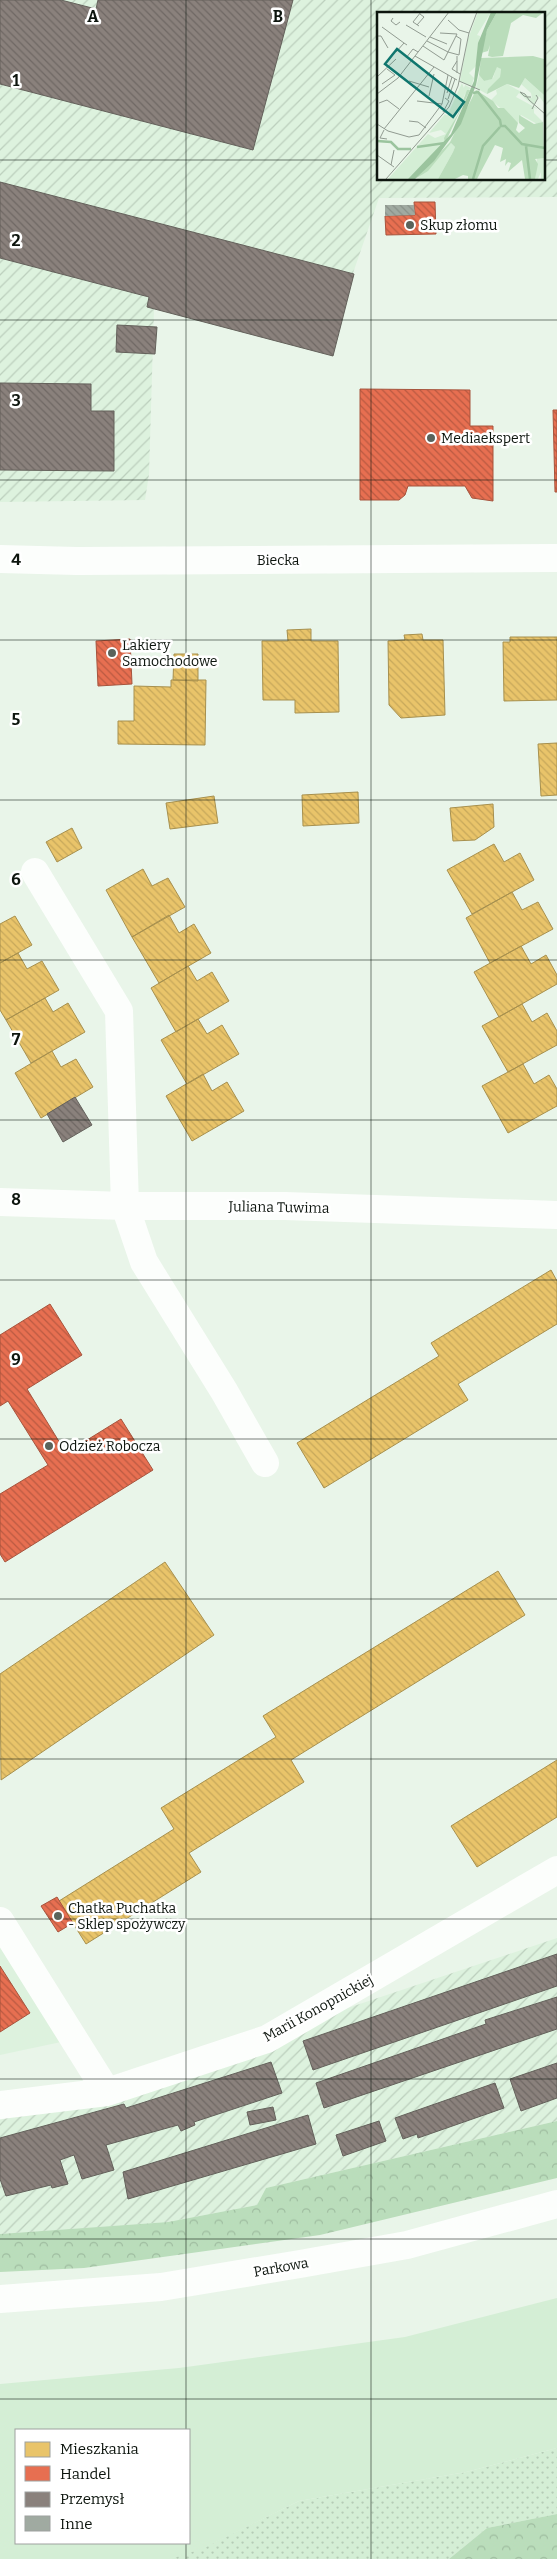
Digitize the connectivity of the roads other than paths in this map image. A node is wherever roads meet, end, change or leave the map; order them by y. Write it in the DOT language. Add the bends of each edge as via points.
graph roads {
  1 [pos="557,558"];
  2 [pos="0,559"];
  3 [pos="35,872"];
  4 [pos="0,1202"];
  5 [pos="125,1206"];
  6 [pos="557,1216"];
  7 [pos="265,1463"];
  8 [pos="557,1870"];
  9 [pos="0,1921"];
  10 [pos="107,2092"];
  11 [pos="0,2105"];
  12 [pos="557,2204"];
  13 [pos="0,2299"];
  1 -- 2 [label="street, Biecka"];
  3 -- 5 [label="street" via="119,1011"];
  4 -- 5 [label="street, Juliana Tuwima"];
  5 -- 6 [label="street, Juliana Tuwima" via="285,1206"];
  5 -- 7 [label="street" via="144,1262"];
  8 -- 10 [label="street, Marii Konopnickiej" via="267,2039"];
  9 -- 10 [label="street"];
  10 -- 11 [label="street, Marii Konopnickiej"];
  12 -- 13 [label="street, Parkowa" via="407,2245 291,2265 161,2287"];
}
